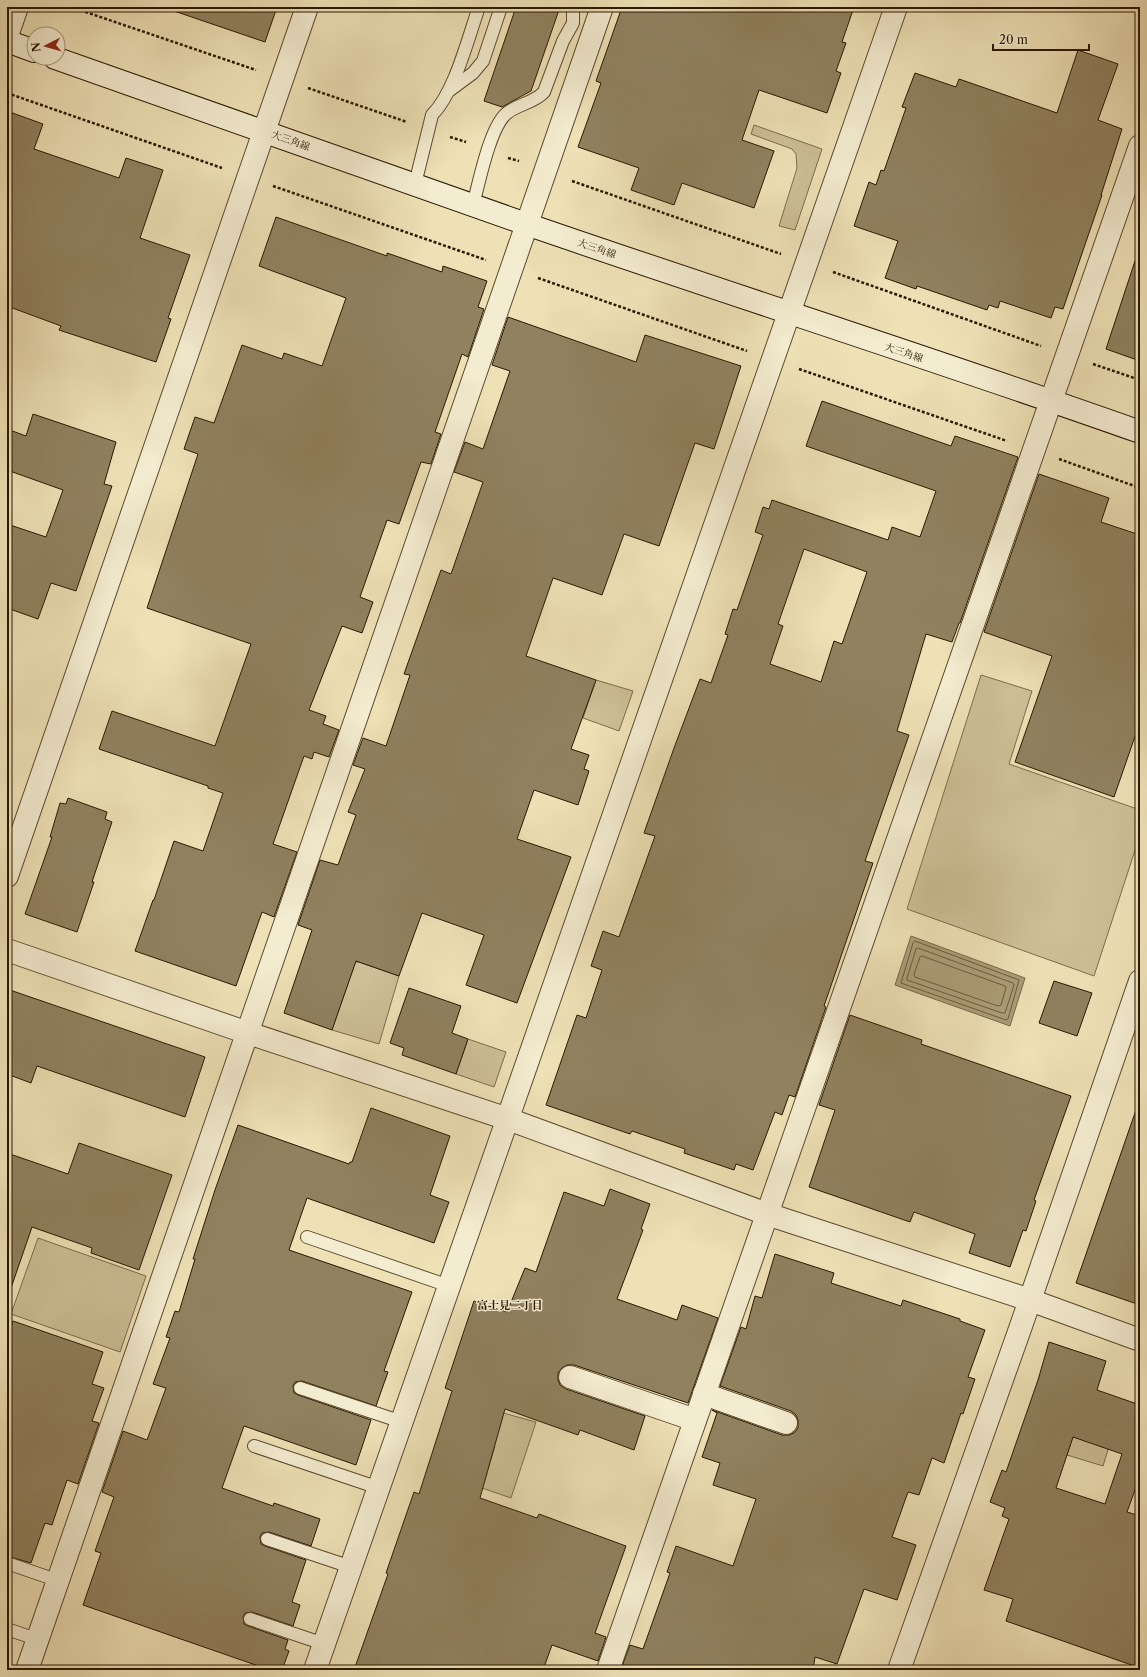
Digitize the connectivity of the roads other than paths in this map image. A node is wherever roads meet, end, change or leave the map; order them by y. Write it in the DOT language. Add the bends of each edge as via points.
graph roads {
  1 [pos="17,7"];
  2 [pos="307,7"];
  3 [pos="478,7"];
  4 [pos="501,7"];
  5 [pos="572,7"];
  6 [pos="602,7"];
  7 [pos="896,7"];
  8 [pos="7,36"];
  9 [pos="7,41"];
  10 [pos="26,48"];
  11 [pos="66,62"];
  12 [pos="450,90"];
  13 [pos="263,130"];
  14 [pos="1140,146"];
  15 [pos="415,184"];
  16 [pos="473,205"];
  17 [pos="527,224"];
  18 [pos="790,314"];
  19 [pos="1051,401"];
  20 [pos="1140,432"];
  21 [pos="7,876"];
  22 [pos="7,950"];
  23 [pos="1140,981"];
  24 [pos="248,1033"];
  25 [pos="508,1119"];
  26 [pos="767,1214"];
  27 [pos="307,1237"];
  28 [pos="449,1286"];
  29 [pos="1030,1300"];
  30 [pos="1140,1340"];
  31 [pos="570,1377"];
  32 [pos="300,1388"];
  33 [pos="704,1394"];
  34 [pos="695,1420"];
  35 [pos="402,1422"];
  36 [pos="786,1423"];
  37 [pos="254,1446"];
  38 [pos="379,1488"];
  39 [pos="267,1539"];
  40 [pos="7,1563"];
  41 [pos="351,1567"];
  42 [pos="59,1581"];
  43 [pos="250,1619"];
  44 [pos="7,1629"];
  45 [pos="39,1640"];
  46 [pos="324,1644"];
  47 [pos="27,1670"];
  48 [pos="315,1670"];
  49 [pos="608,1670"];
  50 [pos="899,1670"];
  1 -- 8 [label="street"];
  2 -- 13 [label="street"];
  3 -- 12 [label="lane"];
  4 -- 12 [label="lane" via="483,61 473,73"];
  5 -- 16 [label="lane" via="573,23 563,41 544,92 539,97 507,112 499,122 488,150"];
  6 -- 17 [label="street"];
  7 -- 18 [label="street"];
  9 -- 10 [label="street"];
  11 -- 13 [label="street, 大三角線"];
  12 -- 15 [label="lane" via="432,115"];
  13 -- 15 [label="street, 大三角線"];
  13 -- 21 [label="street"];
  14 -- 19 [label="street"];
  15 -- 16 [label="street, 大三角線"];
  16 -- 17 [label="street, 大三角線"];
  17 -- 18 [label="street, 大三角線"];
  17 -- 24 [label="street"];
  18 -- 19 [label="street, 大三角線"];
  18 -- 25 [label="street"];
  19 -- 20 [label="street, 大三角線"];
  19 -- 26 [label="street"];
  22 -- 24 [label="street"];
  23 -- 29 [label="street"];
  24 -- 25 [label="street"];
  24 -- 42 [label="street"];
  25 -- 26 [label="street"];
  25 -- 28 [label="street"];
  26 -- 29 [label="street"];
  26 -- 33 [label="street"];
  27 -- 28 [label="lane"];
  28 -- 35 [label="street"];
  29 -- 30 [label="street"];
  29 -- 50 [label="street"];
  31 -- 34 [label="street"];
  32 -- 35 [label="lane"];
  33 -- 34 [label="street"];
  33 -- 36 [label="street"];
  34 -- 49 [label="street"];
  35 -- 38 [label="street"];
  37 -- 38 [label="lane"];
  38 -- 41 [label="street"];
  39 -- 41 [label="lane"];
  40 -- 42 [label="lane"];
  41 -- 46 [label="street"];
  42 -- 45 [label="street"];
  43 -- 46 [label="lane"];
  44 -- 45 [label="lane"];
  45 -- 47 [label="street"];
  46 -- 48 [label="street"];
}
